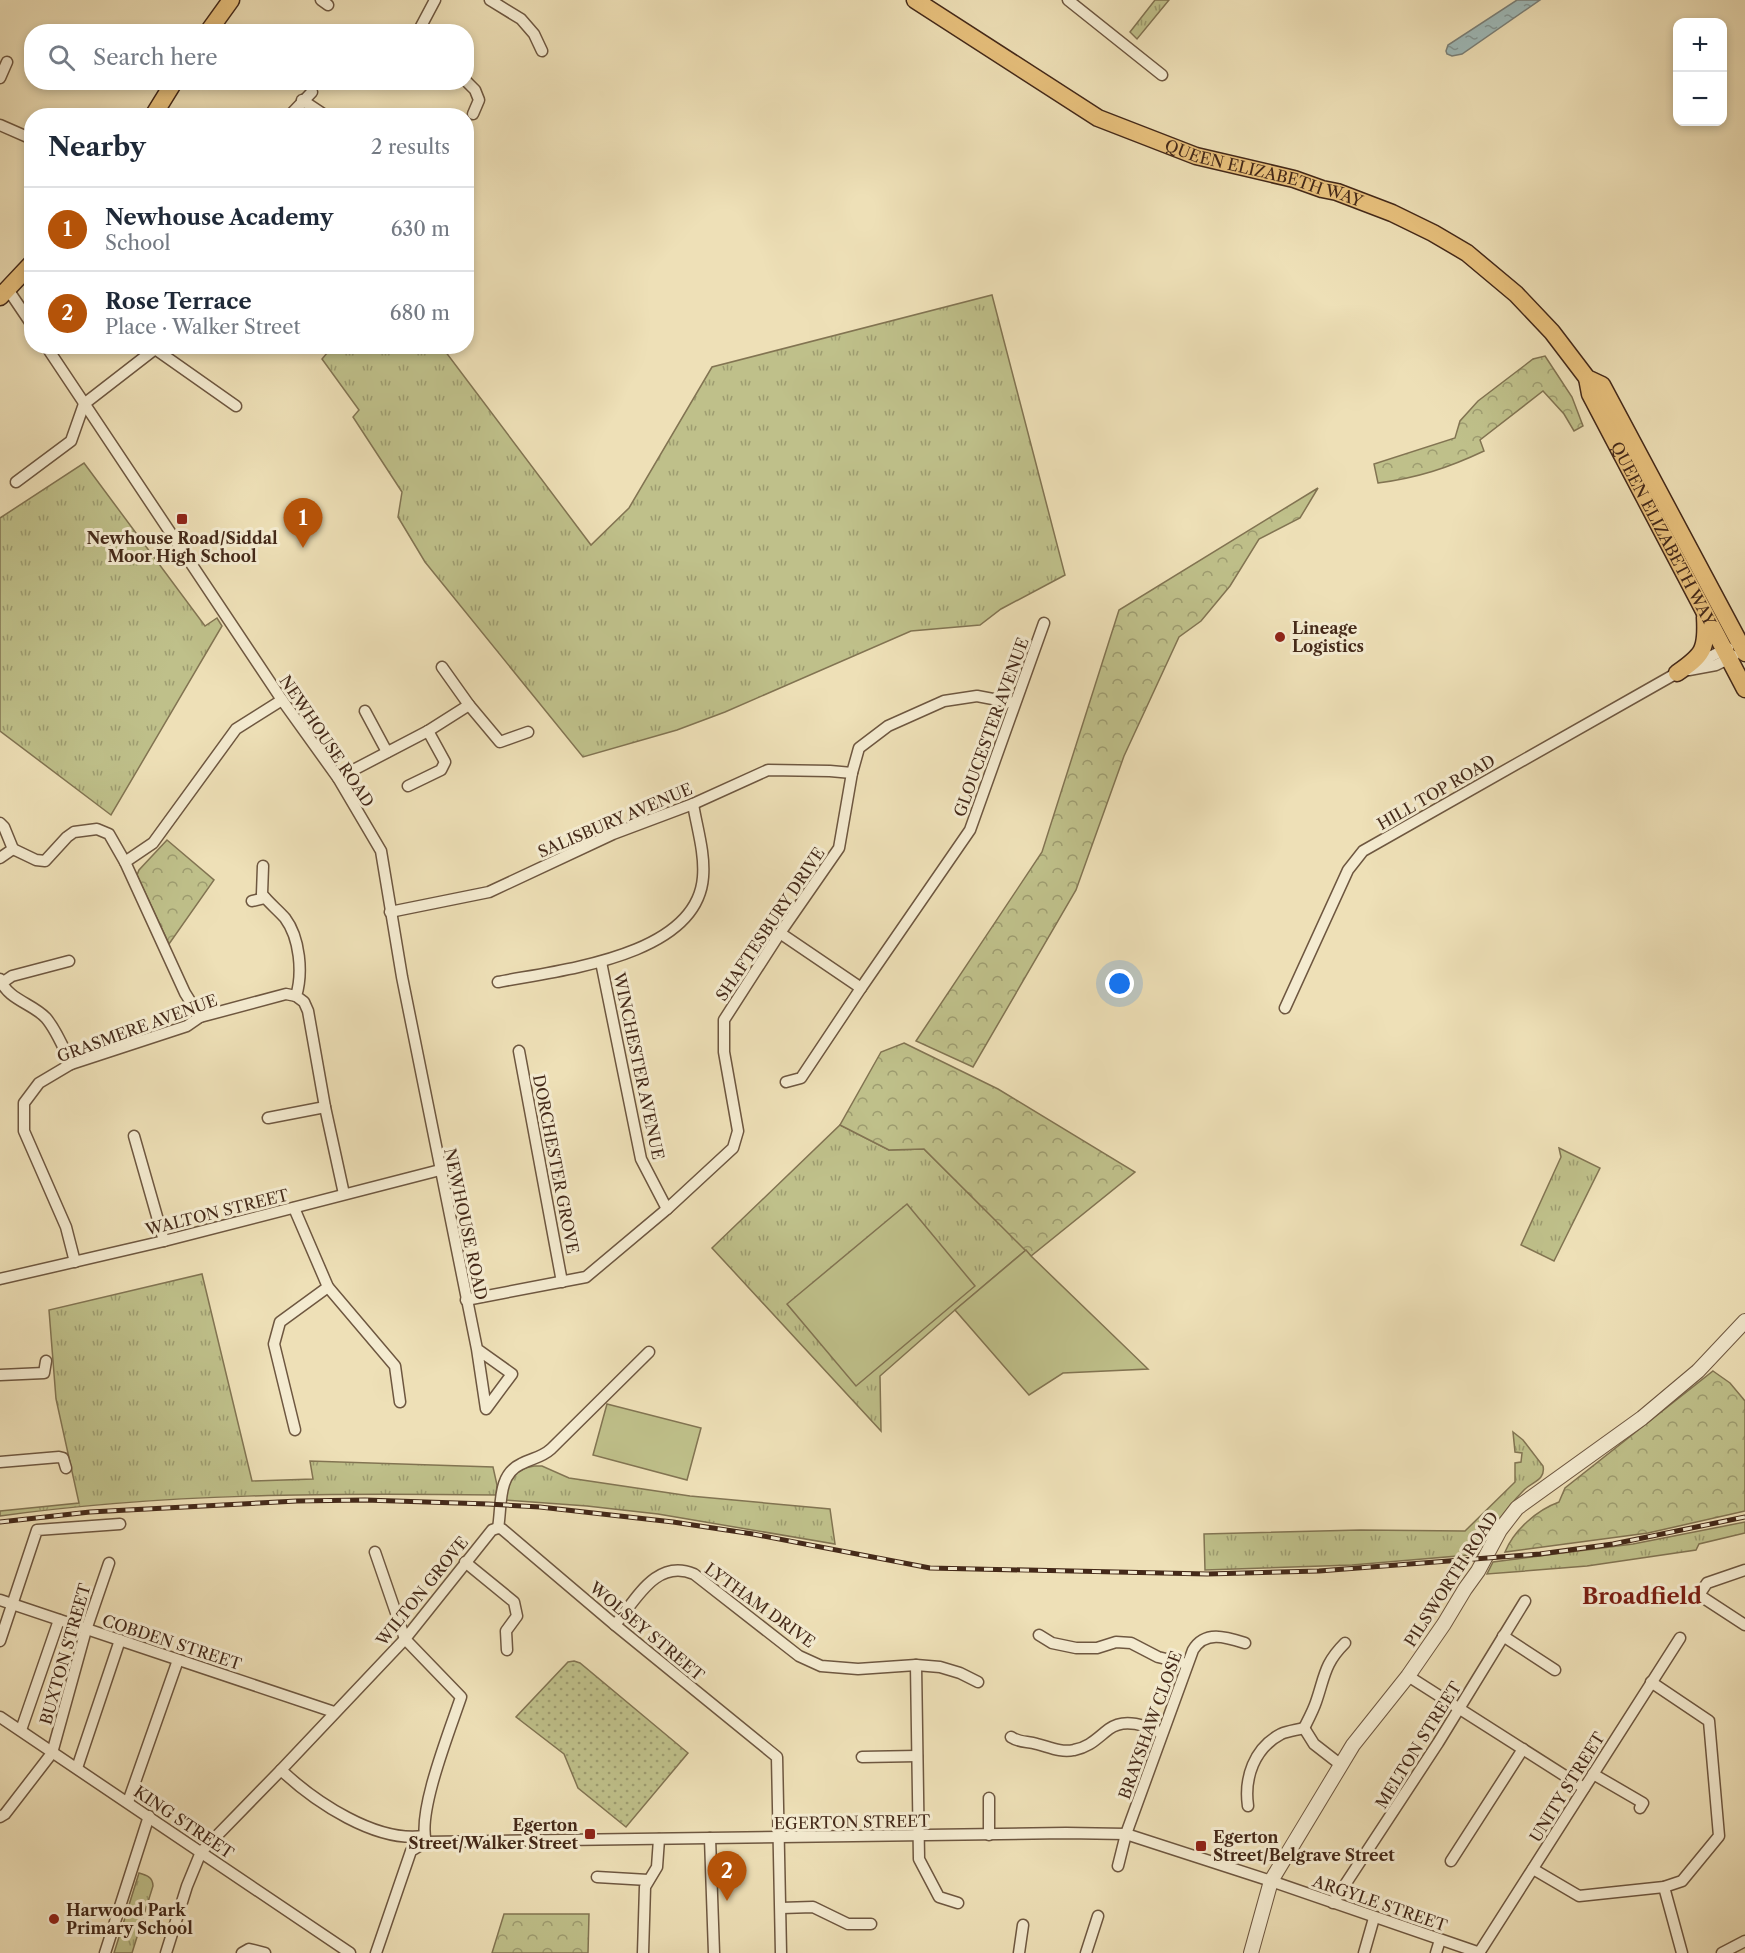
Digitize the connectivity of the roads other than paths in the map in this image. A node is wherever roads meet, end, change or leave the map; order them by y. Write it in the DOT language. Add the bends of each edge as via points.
graph roads {
  1 [pos="231,0"];
  2 [pos="435,0"];
  3 [pos="490,0"];
  4 [pos="915,0"];
  5 [pos="1068,0"];
  6 [pos="214,24"];
  7 [pos="422,24"];
  8 [pos="542,51"];
  9 [pos="7,62"];
  10 [pos="1162,75"];
  11 [pos="0,78"];
  12 [pos="474,89"];
  13 [pos="169,90"];
  14 [pos="312,92"];
  15 [pos="302,100"];
  16 [pos="478,100"];
  17 [pos="489,105"];
  18 [pos="158,108"];
  19 [pos="296,108"];
  20 [pos="314,108"];
  21 [pos="474,111"];
  22 [pos="0,125"];
  23 [pos="24,136"];
  24 [pos="24,272"];
  25 [pos="4,293"];
  26 [pos="24,315"];
  27 [pos="51,354"];
  28 [pos="147,354"];
  29 [pos="163,354"];
  30 [pos="1587,378"];
  31 [pos="84,404"];
  32 [pos="236,406"];
  33 [pos="16,482"];
  34 [pos="1705,614"];
  35 [pos="1044,623"];
  36 [pos="1733,653"];
  37 [pos="442,667"];
  38 [pos="1677,673"];
  39 [pos="1743,685"];
  40 [pos="282,700"];
  41 [pos="1014,703"];
  42 [pos="469,705"];
  43 [pos="365,711"];
  44 [pos="428,731"];
  45 [pos="528,732"];
  46 [pos="387,752"];
  47 [pos="852,773"];
  48 [pos="338,778"];
  49 [pos="408,786"];
  50 [pos="693,804"];
  51 [pos="0,823"];
  52 [pos="13,849"];
  53 [pos="0,858"];
  54 [pos="125,862"];
  55 [pos="263,866"];
  56 [pos="266,898"];
  57 [pos="252,901"];
  58 [pos="390,912"];
  59 [pos="780,933"];
  60 [pos="69,961"];
  61 [pos="601,962"];
  62 [pos="1,981"];
  63 [pos="498,982"];
  64 [pos="861,988"];
  65 [pos="296,996"];
  66 [pos="1285,1008"];
  67 [pos="200,1017"];
  68 [pos="519,1051"];
  69 [pos="71,1064"];
  70 [pos="786,1082"];
  71 [pos="325,1107"];
  72 [pos="268,1118"];
  73 [pos="134,1136"];
  74 [pos="440,1170"];
  75 [pos="344,1194"];
  76 [pos="294,1208"];
  77 [pos="667,1209"];
  78 [pos="164,1241"];
  79 [pos="75,1262"];
  80 [pos="0,1279"];
  81 [pos="562,1282"];
  82 [pos="328,1287"];
  83 [pos="466,1300"];
  84 [pos="1745,1321"];
  85 [pos="477,1349"];
  86 [pos="649,1352"];
  87 [pos="46,1361"];
  88 [pos="0,1375"];
  89 [pos="400,1402"];
  90 [pos="295,1430"];
  91 [pos="0,1462"];
  92 [pos="66,1468"];
  93 [pos="120,1524"];
  94 [pos="498,1528"];
  95 [pos="375,1552"];
  96 [pos="465,1562"];
  97 [pos="109,1563"];
  98 [pos="1745,1570"];
  99 [pos="0,1600"];
  100 [pos="1525,1601"];
  101 [pos="12,1604"];
  102 [pos="59,1620"];
  103 [pos="615,1625"];
  104 [pos="1745,1625"];
  105 [pos="86,1630"];
  106 [pos="1039,1635"];
  107 [pos="1503,1636"];
  108 [pos="1680,1638"];
  109 [pos="405,1639"];
  110 [pos="120,1640"];
  111 [pos="0,1641"];
  112 [pos="1245,1642"];
  113 [pos="1345,1643"];
  114 [pos="507,1650"];
  115 [pos="178,1660"];
  116 [pos="1187,1664"];
  117 [pos="916,1665"];
  118 [pos="1556,1670"];
  119 [pos="1408,1676"];
  120 [pos="978,1682"];
  121 [pos="1651,1682"];
  122 [pos="1459,1709"];
  123 [pos="334,1712"];
  124 [pos="0,1717"];
  125 [pos="1304,1728"];
  126 [pos="21,1730"];
  127 [pos="1162,1733"];
  128 [pos="1011,1737"];
  129 [pos="1523,1749"];
  130 [pos="52,1753"];
  131 [pos="917,1756"];
  132 [pos="862,1757"];
  133 [pos="1341,1765"];
  134 [pos="77,1768"];
  135 [pos="281,1770"];
  136 [pos="1593,1774"];
  137 [pos="1584,1788"];
  138 [pos="988,1798"];
  139 [pos="128,1802"];
  140 [pos="1248,1806"];
  141 [pos="1640,1808"];
  142 [pos="148,1816"];
  143 [pos="0,1817"];
  144 [pos="1126,1834"];
  145 [pos="989,1835"];
  146 [pos="919,1836"];
  147 [pos="710,1838"];
  148 [pos="779,1838"];
  149 [pos="425,1839"];
  150 [pos="659,1839"];
  151 [pos="201,1852"];
  152 [pos="1451,1861"];
  153 [pos="1118,1866"];
  154 [pos="1533,1869"];
  155 [pos="597,1877"];
  156 [pos="648,1880"];
  157 [pos="1271,1881"];
  158 [pos="1664,1887"];
  159 [pos="958,1903"];
  160 [pos="1333,1903"];
  161 [pos="781,1908"];
  162 [pos="1098,1916"];
  163 [pos="1374,1918"];
  164 [pos="871,1924"];
  165 [pos="1023,1925"];
  166 [pos="1440,1940"];
  167 [pos="1745,1941"];
  168 [pos="245,1951"];
  169 [pos="105,1953"];
  170 [pos="166,1953"];
  171 [pos="265,1953"];
  172 [pos="350,1953"];
  173 [pos="376,1953"];
  174 [pos="643,1953"];
  175 [pos="714,1953"];
  176 [pos="782,1953"];
  177 [pos="1019,1953"];
  178 [pos="1086,1953"];
  179 [pos="1251,1953"];
  180 [pos="1364,1953"];
  181 [pos="1436,1953"];
  182 [pos="1479,1953"];
  183 [pos="1682,1953"];
  184 [pos="1722,1953"];
  1 -- 6 [label="main road"];
  2 -- 7 [label="street"];
  3 -- 8 [label="street" via="521,19"];
  4 -- 30 [label="main road, QUEEN ELIZABETH WAY" via="1098,118 1196,156 1337,192 1392,213 1467,253 1516,294"];
  5 -- 10 [label="street"];
  9 -- 11 [label="street"];
  12 -- 16 [label="street"];
  13 -- 18 [label="main road"];
  14 -- 15 [label="street"];
  15 -- 19 [label="street"];
  15 -- 20 [label="street"];
  16 -- 17 [label="street"];
  16 -- 21 [label="street"];
  22 -- 23 [label="street"];
  24 -- 25 [label="main road"];
  25 -- 26 [label="street"];
  27 -- 31 [label="street, NEWHOUSE ROAD"];
  28 -- 31 [label="street"];
  29 -- 32 [label="street"];
  30 -- 34 [label="main road, QUEEN ELIZABETH WAY" via="1590,394"];
  30 -- 36 [label="main road, QUEEN ELIZABETH WAY" via="1602,385"];
  31 -- 33 [label="street" via="71,441"];
  31 -- 40 [label="street, NEWHOUSE ROAD"];
  34 -- 36 [label="main road, QUEEN ELIZABETH WAY"];
  34 -- 38 [label="main road" via="1706,634 1701,653"];
  35 -- 41 [label="street, GLOUCESTER AVENUE"];
  36 -- 38 [label="street, HILL TOP ROAD"];
  36 -- 38 [label="street, HILL TOP ROAD"];
  36 -- 39 [label="main road" via="1725,668"];
  37 -- 42 [label="street"];
  38 -- 66 [label="street, HILL TOP ROAD" via="1363,851 1348,870"];
  40 -- 48 [label="street, NEWHOUSE ROAD"];
  40 -- 54 [label="street" via="236,729 153,843"];
  41 -- 47 [label="street, SHAFTESBURY DRIVE" via="977,696 944,701 888,726 859,748"];
  41 -- 64 [label="street, GLOUCESTER AVENUE" via="970,830"];
  42 -- 44 [label="street"];
  42 -- 45 [label="street" via="500,742"];
  43 -- 46 [label="street"];
  44 -- 46 [label="street"];
  44 -- 49 [label="street" via="445,762 441,770"];
  46 -- 48 [label="street"];
  47 -- 50 [label="street, SALISBURY AVENUE" via="768,770"];
  47 -- 59 [label="street, SHAFTESBURY DRIVE" via="839,848"];
  48 -- 58 [label="street, NEWHOUSE ROAD" via="381,851"];
  50 -- 58 [label="street, SALISBURY AVENUE" via="614,834 489,892"];
  50 -- 61 [label="street" via="704,863 695,903 682,922 664,936"];
  51 -- 52 [label="street"];
  52 -- 53 [label="street"];
  52 -- 54 [label="street" via="45,861 70,834 97,829 109,834"];
  54 -- 67 [label="street" via="185,993"];
  55 -- 56 [label="street" via="262,894"];
  56 -- 57 [label="street"];
  56 -- 65 [label="street" via="292,930 301,974"];
  58 -- 74 [label="street, NEWHOUSE ROAD"];
  59 -- 64 [label="street"];
  59 -- 77 [label="street, SHAFTESBURY DRIVE" via="724,1020 724,1052 738,1131 733,1148"];
  60 -- 62 [label="street"];
  61 -- 63 [label="street"];
  61 -- 77 [label="street, WINCHESTER AVENUE" via="641,1159"];
  62 -- 69 [label="street" via="10,994 46,1018"];
  64 -- 70 [label="street, GLOUCESTER AVENUE" via="801,1078"];
  65 -- 67 [label="street, GRASMERE AVENUE" via="286,994"];
  65 -- 71 [label="street" via="308,1011"];
  67 -- 69 [label="street, GRASMERE AVENUE" via="187,1026"];
  68 -- 81 [label="street, DORCHESTER GROVE"];
  69 -- 79 [label="street, GRASMERE AVENUE" via="39,1083 24,1103 24,1131 66,1227"];
  71 -- 72 [label="street"];
  71 -- 75 [label="street"];
  73 -- 78 [label="street"];
  74 -- 75 [label="street, WALTON STREET"];
  74 -- 83 [label="street, NEWHOUSE ROAD"];
  75 -- 76 [label="street, WALTON STREET"];
  76 -- 78 [label="street, WALTON STREET"];
  76 -- 82 [label="street"];
  77 -- 81 [label="street, SHAFTESBURY DRIVE" via="586,1277"];
  78 -- 79 [label="street, WALTON STREET"];
  79 -- 80 [label="street, WALTON STREET"];
  81 -- 83 [label="street, SHAFTESBURY DRIVE"];
  82 -- 89 [label="street" via="395,1366"];
  82 -- 90 [label="street" via="280,1322 274,1344"];
  83 -- 85 [label="street, NEWHOUSE ROAD"];
  84 -- 119 [label="street, PILSWORTH ROAD" via="1698,1371 1642,1418 1517,1508"];
  85 -- 85 [label="street, NEWHOUSE ROAD" via="478,1359 486,1409 512,1374"];
  86 -- 94 [label="street" via="543,1456 518,1465 508,1475 503,1484"];
  87 -- 88 [label="street" via="44,1372"];
  91 -- 92 [label="street" via="59,1457"];
  93 -- 101 [label="street" via="37,1530"];
  94 -- 96 [label="street, WILTON GROVE"];
  94 -- 103 [label="street, WOLSEY STREET"];
  95 -- 109 [label="street"];
  96 -- 109 [label="street, WILTON GROVE"];
  96 -- 114 [label="street" via="514,1602 517,1616 507,1631"];
  97 -- 105 [label="street, BUXTON STREET"];
  98 -- 104 [label="street" via="1707,1583 1698,1595"];
  99 -- 101 [label="street, COBDEN STREET"];
  100 -- 107 [label="street, MELTON STREET"];
  101 -- 102 [label="street, COBDEN STREET"];
  101 -- 111 [label="street"];
  102 -- 105 [label="street, COBDEN STREET"];
  102 -- 126 [label="street"];
  103 -- 117 [label="street, LYTHAM DRIVE" via="657,1576 681,1570 694,1574 799,1656 821,1666 858,1669"];
  103 -- 148 [label="street, WOLSEY STREET" via="777,1757"];
  105 -- 110 [label="street, COBDEN STREET"];
  105 -- 130 [label="street, BUXTON STREET"];
  106 -- 116 [label="street" via="1052,1643 1076,1648 1131,1643 1158,1657"];
  107 -- 118 [label="street"];
  107 -- 122 [label="street, MELTON STREET"];
  108 -- 121 [label="street, UNITY STREET"];
  109 -- 123 [label="street, WILTON GROVE"];
  109 -- 149 [label="street" via="461,1697 429,1794"];
  110 -- 115 [label="street, COBDEN STREET"];
  110 -- 134 [label="street"];
  112 -- 116 [label="street, BRAYSHAW CLOSE" via="1206,1637 1197,1644"];
  113 -- 125 [label="street" via="1327,1664"];
  115 -- 123 [label="street, COBDEN STREET"];
  115 -- 139 [label="street"];
  116 -- 127 [label="street, BRAYSHAW CLOSE"];
  117 -- 120 [label="street, LYTHAM DRIVE" via="940,1667"];
  117 -- 131 [label="street"];
  119 -- 122 [label="street"];
  119 -- 133 [label="street, PILSWORTH ROAD"];
  121 -- 136 [label="street, UNITY STREET"];
  121 -- 158 [label="street" via="1709,1721 1719,1836 1682,1881"];
  122 -- 129 [label="street"];
  122 -- 160 [label="street, MELTON STREET"];
  123 -- 135 [label="street, WILTON GROVE"];
  124 -- 126 [label="street, KING STREET"];
  125 -- 133 [label="street" via="1314,1744"];
  125 -- 140 [label="street" via="1282,1733 1259,1753 1249,1775"];
  126 -- 130 [label="street, KING STREET"];
  127 -- 128 [label="street" via="1120,1724 1094,1743 1065,1751"];
  127 -- 144 [label="street, BRAYSHAW CLOSE"];
  129 -- 137 [label="street"];
  129 -- 152 [label="street"];
  130 -- 134 [label="street, KING STREET"];
  130 -- 143 [label="street"];
  131 -- 132 [label="street"];
  131 -- 146 [label="street"];
  133 -- 157 [label="street, PILSWORTH ROAD"];
  134 -- 139 [label="street, KING STREET"];
  135 -- 149 [label="street, EGERTON STREET" via="300,1788 368,1827"];
  135 -- 151 [label="street, WILTON GROVE"];
  136 -- 137 [label="street, UNITY STREET"];
  136 -- 141 [label="street" via="1643,1803"];
  137 -- 154 [label="street, UNITY STREET"];
  138 -- 145 [label="street"];
  139 -- 142 [label="street, KING STREET"];
  142 -- 151 [label="street, KING STREET"];
  142 -- 169 [label="street"];
  144 -- 145 [label="street, EGERTON STREET"];
  144 -- 153 [label="street, BRAYSHAW CLOSE"];
  144 -- 157 [label="street, EGERTON STREET"];
  145 -- 146 [label="street, EGERTON STREET"];
  146 -- 148 [label="street, EGERTON STREET"];
  146 -- 159 [label="street" via="919,1858 939,1898"];
  147 -- 148 [label="street, EGERTON STREET"];
  147 -- 150 [label="street, EGERTON STREET"];
  147 -- 175 [label="street"];
  148 -- 161 [label="street"];
  149 -- 150 [label="street, EGERTON STREET"];
  149 -- 173 [label="street" via="411,1851"];
  150 -- 156 [label="street" via="657,1867"];
  151 -- 170 [label="street"];
  151 -- 172 [label="street, KING STREET"];
  154 -- 158 [label="street" via="1579,1896"];
  154 -- 182 [label="street, UNITY STREET"];
  155 -- 156 [label="street"];
  156 -- 174 [label="street"];
  157 -- 160 [label="street, ARGYLE STREET"];
  157 -- 179 [label="street, PILSWORTH ROAD"];
  158 -- 183 [label="street"];
  160 -- 163 [label="street, ARGYLE STREET"];
  161 -- 164 [label="street" via="813,1907 848,1924"];
  161 -- 176 [label="street"];
  162 -- 178 [label="street"];
  163 -- 166 [label="street, ARGYLE STREET"];
  163 -- 180 [label="street"];
  165 -- 177 [label="street"];
  166 -- 181 [label="street"];
  166 -- 182 [label="street, ARGYLE STREET"];
  167 -- 184 [label="street"];
  168 -- 171 [label="street"];
}
